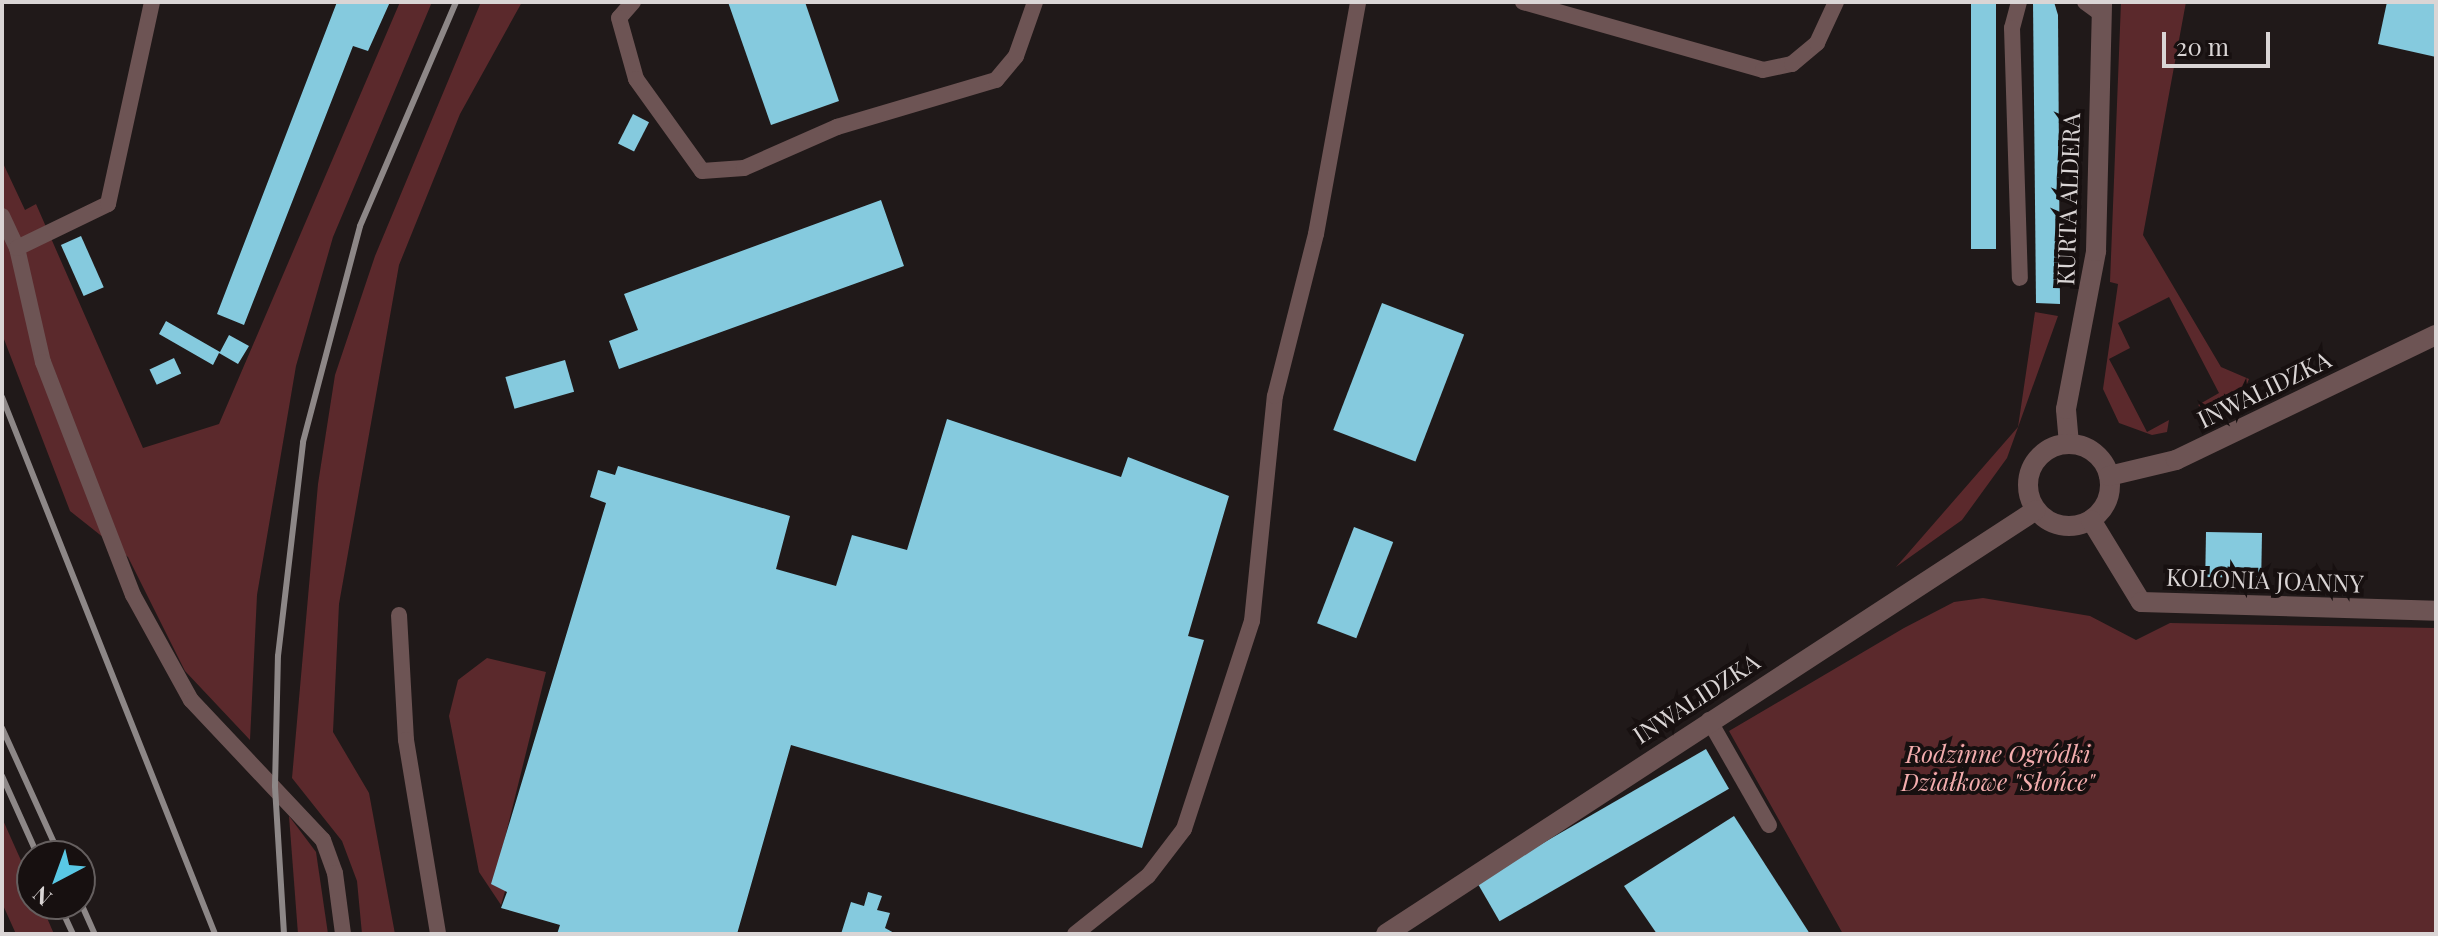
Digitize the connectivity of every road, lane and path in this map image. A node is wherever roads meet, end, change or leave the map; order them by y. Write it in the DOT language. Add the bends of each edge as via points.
graph roads {
  1 [pos="152,2"];
  2 [pos="633,2"];
  3 [pos="1035,2"];
  4 [pos="1358,2"];
  5 [pos="1523,2"];
  6 [pos="1836,2"];
  7 [pos="2019,2"];
  8 [pos="2096,6"];
  9 [pos="2,216"];
  10 [pos="17,248"];
  11 [pos="2020,278"];
  12 [pos="2436,335"];
  13 [pos="2069,444"];
  14 [pos="2109,476"];
  15 [pos="2036,510"];
  16 [pos="2091,520"];
  17 [pos="2436,611"];
  18 [pos="399,615"];
  19 [pos="1709,720"];
  20 [pos="1769,825"];
  21 [pos="343,934"];
  22 [pos="438,934"];
  23 [pos="1075,934"];
  24 [pos="1386,934"];
  1 -- 10 [label="lane" via="108,204"];
  2 -- 3 [label="lane" via="619,18 636,79 702,171 744,168 837,127 996,80 1016,56"];
  4 -- 23 [label="lane" via="1316,234 1275,396 1252,621 1184,829 1148,876"];
  5 -- 6 [label="lane" via="1763,70 1792,64 1817,43"];
  7 -- 11 [label="lane" via="2012,28"];
  8 -- 13 [label="street, KURTA ALDERA" via="2096,251 2066,409"];
  9 -- 10 [label="lane"];
  10 -- 21 [label="lane" via="43,362 133,595 191,700 323,840 335,873"];
  12 -- 14 [label="street, INWALIDZKA" via="2176,460"];
  13 -- 14 [label="street" via="2095,452"];
  13 -- 15 [label="street" via="2042,454 2033,466 2028,481"];
  14 -- 16 [label="street" via="2106,503"];
  15 -- 16 [label="street" via="2059,524"];
  15 -- 19 [label="street, INWALIDZKA"];
  16 -- 17 [label="street, KOLONIA JOANNY" via="2141,602"];
  18 -- 22 [label="lane" via="406,740"];
  19 -- 20 [label="lane"];
  19 -- 24 [label="street, INWALIDZKA"];
}
